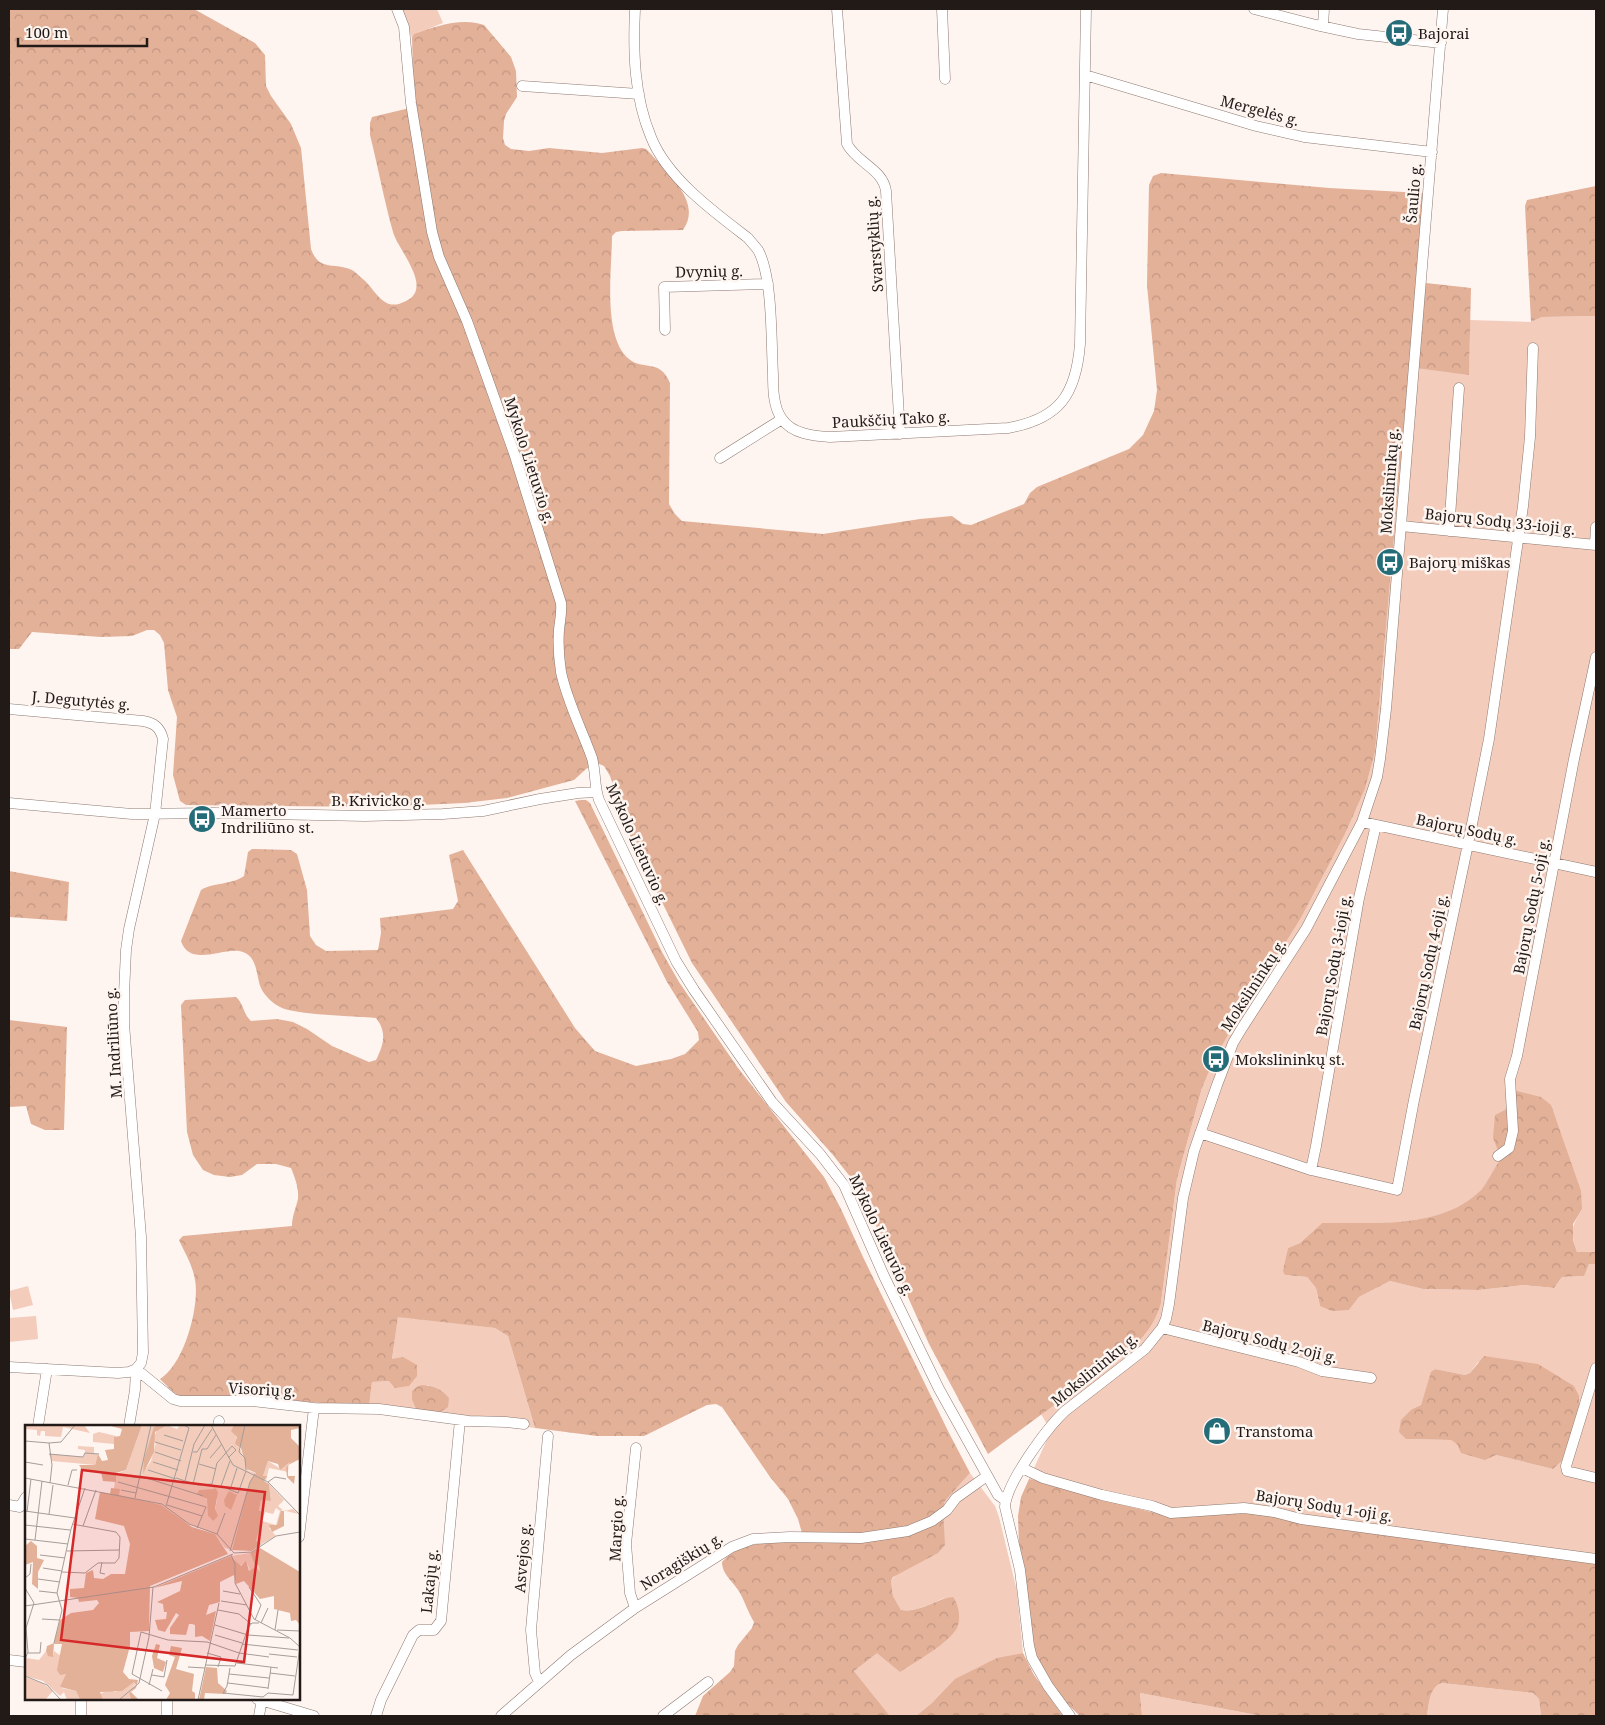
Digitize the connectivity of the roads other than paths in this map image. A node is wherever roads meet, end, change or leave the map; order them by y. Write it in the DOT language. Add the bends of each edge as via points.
graph roads {
  1 [pos="397,9"];
  2 [pos="635,9"];
  3 [pos="837,9"];
  4 [pos="942,9"];
  5 [pos="1086,9"];
  6 [pos="1254,9"];
  7 [pos="1324,9"];
  8 [pos="1443,9"];
  9 [pos="1323,26"];
  10 [pos="1441,43"];
  11 [pos="1085,74"];
  12 [pos="945,79"];
  13 [pos="522,86"];
  14 [pos="639,94"];
  15 [pos="1432,152"];
  16 [pos="768,284"];
  17 [pos="665,330"];
  18 [pos="1533,348"];
  19 [pos="1412,380"];
  20 [pos="1459,388"];
  21 [pos="782,419"];
  22 [pos="900,434"];
  23 [pos="720,458"];
  24 [pos="1401,526"];
  25 [pos="1596,527"];
  26 [pos="1448,531"];
  27 [pos="1519,538"];
  28 [pos="1596,545"];
  29 [pos="1596,657"];
  30 [pos="9,709"];
  31 [pos="151,723"];
  32 [pos="596,792"];
  33 [pos="9,803"];
  34 [pos="155,814"];
  35 [pos="1362,822"];
  36 [pos="1376,825"];
  37 [pos="1468,844"];
  38 [pos="1555,863"];
  39 [pos="1596,872"];
  40 [pos="1200,1133"];
  41 [pos="1498,1156"];
  42 [pos="1310,1170"];
  43 [pos="1162,1328"];
  44 [pos="9,1367"];
  45 [pos="1596,1368"];
  46 [pos="47,1369"];
  47 [pos="136,1369"];
  48 [pos="1371,1378"];
  49 [pos="1593,1393"];
  50 [pos="314,1408"];
  51 [pos="460,1420"];
  52 [pos="524,1424"];
  53 [pos="38,1425"];
  54 [pos="129,1425"];
  55 [pos="548,1436"];
  56 [pos="636,1448"];
  57 [pos="1022,1468"];
  58 [pos="987,1476"];
  59 [pos="1596,1478"];
  60 [pos="25,1499"];
  61 [pos="1005,1500"];
  62 [pos="9,1505"];
  63 [pos="300,1528"];
  64 [pos="1596,1559"];
  65 [pos="636,1608"];
  66 [pos="9,1660"];
  67 [pos="25,1662"];
  68 [pos="539,1682"];
  69 [pos="708,1682"];
  70 [pos="81,1700"];
  71 [pos="167,1700"];
  72 [pos="260,1700"];
  73 [pos="263,1700"];
  74 [pos="81,1716"];
  75 [pos="167,1716"];
  76 [pos="258,1716"];
  77 [pos="314,1716"];
  78 [pos="376,1716"];
  79 [pos="501,1716"];
  80 [pos="662,1716"];
  81 [pos="1070,1716"];
  1 -- 32 [label="street, Mykolo Lietuvio g." via="407,42 410,96 432,232 514,453 556,586 562,609 559,644 562,672 592,760"];
  2 -- 14 [label="street" via="634,45"];
  3 -- 22 [label="street, Svarstyklių g." via="847,144 852,154 883,180 886,191"];
  4 -- 12 [label="street"];
  5 -- 11 [label="street, Paukščių Tako g."];
  6 -- 9 [label="street"];
  7 -- 9 [label="street"];
  8 -- 10 [label="street, Šaulio g."];
  9 -- 10 [label="street" via="1358,34"];
  10 -- 15 [label="street, Šaulio g."];
  11 -- 15 [label="street, Mergelės g." via="1256,126 1304,137"];
  11 -- 22 [label="street, Paukščių Tako g." via="1080,344 1071,388 1054,409 1035,422 1008,428"];
  13 -- 14 [label="street"];
  14 -- 16 [label="street" via="651,138 667,164 676,177 748,238 758,250"];
  15 -- 19 [label="street, Šaulio g."];
  16 -- 17 [label="street, Dvynių g." via="664,287"];
  16 -- 21 [label="street" via="774,392"];
  18 -- 27 [label="street, Bajorų Sodų 4-oji g." via="1530,437"];
  19 -- 24 [label="street, Mokslininkų g."];
  20 -- 26 [label="street"];
  21 -- 22 [label="street, Paukščių Tako g." via="795,430 814,436"];
  21 -- 23 [label="street"];
  24 -- 26 [label="street, Bajorų Sodų 33-ioji g."];
  24 -- 35 [label="street, Mokslininkų g." via="1380,759"];
  25 -- 28 [label="street"];
  26 -- 27 [label="street, Bajorų Sodų 33-ioji g."];
  27 -- 28 [label="street, Bajorų Sodų 33-ioji g."];
  27 -- 37 [label="street, Bajorų Sodų 4-oji g." via="1489,739"];
  29 -- 38 [label="street, Bajorų Sodų 5-oji g."];
  30 -- 31 [label="street, J. Degutytės g."];
  31 -- 34 [label="street, M. Indriliūno g." via="161,731 163,739"];
  32 -- 34 [label="street, B. Krivicko g." via="457,814"];
  32 -- 58 [label="street, Mykolo Lietuvio g." via="676,961 694,990 772,1102 844,1185 939,1389"];
  33 -- 34 [label="street, B. Krivicko g."];
  34 -- 47 [label="street, M. Indriliūno g." via="129,929 124,994 141,1238 143,1353"];
  35 -- 36 [label="street, Bajorų Sodų g."];
  35 -- 40 [label="street, Mokslininkų g." via="1306,929 1233,1043"];
  36 -- 37 [label="street, Bajorų Sodų g."];
  36 -- 42 [label="street, Bajorų Sodų 3-ioji g." via="1359,898"];
  37 -- 38 [label="street, Bajorų Sodų g."];
  37 -- 42 [label="street, Bajorų Sodų 4-oji g." via="1397,1190"];
  38 -- 39 [label="street, Bajorų Sodų g."];
  38 -- 41 [label="street, Bajorų Sodų 5-oji g." via="1510,1079 1513,1131 1509,1148"];
  40 -- 42 [label="street, Bajorų Sodų 4-oji g."];
  40 -- 43 [label="street, Mokslininkų g." via="1183,1198 1169,1304"];
  43 -- 48 [label="street, Bajorų Sodų 2-oji g." via="1299,1362 1322,1371"];
  43 -- 57 [label="street, Mokslininkų g." via="1145,1349 1053,1422"];
  44 -- 46 [label="street"];
  45 -- 49 [label="street"];
  46 -- 47 [label="street" via="118,1373"];
  46 -- 53 [label="street"];
  47 -- 50 [label="street, Visorių g." via="180,1401 253,1401"];
  47 -- 54 [label="street, M. Indriliūno g."];
  49 -- 59 [label="street" via="1566,1466 1568,1471"];
  50 -- 51 [label="street, Visorių g." via="379,1409"];
  50 -- 63 [label="street"];
  51 -- 52 [label="street, Visorių g."];
  51 -- 78 [label="street, Lakajų g." via="441,1621 434,1630 420,1630 413,1635"];
  55 -- 68 [label="street, Asvejos g." via="530,1630"];
  56 -- 65 [label="street, Margio g." via="626,1544 630,1593"];
  57 -- 61 [label="street, Mokslininkų g."];
  57 -- 64 [label="street, Bajorų Sodų 1-oji g." via="1043,1478 1171,1513 1258,1509 1301,1520"];
  58 -- 61 [label="street, Mykolo Lietuvio g." via="998,1495"];
  58 -- 65 [label="street, Noragiškių g." via="956,1498 932,1521 908,1531 861,1538 753,1539 718,1554"];
  60 -- 62 [label="street" via="20,1507"];
  61 -- 81 [label="street" via="1020,1570 1028,1646 1037,1669"];
  65 -- 68 [label="street, Noragiškių g."];
  66 -- 67 [label="street"];
  68 -- 79 [label="street, Noragiškių g."];
  69 -- 80 [label="street"];
  70 -- 74 [label="street"];
  71 -- 75 [label="street"];
  72 -- 76 [label="street"];
  73 -- 77 [label="street"];
}
